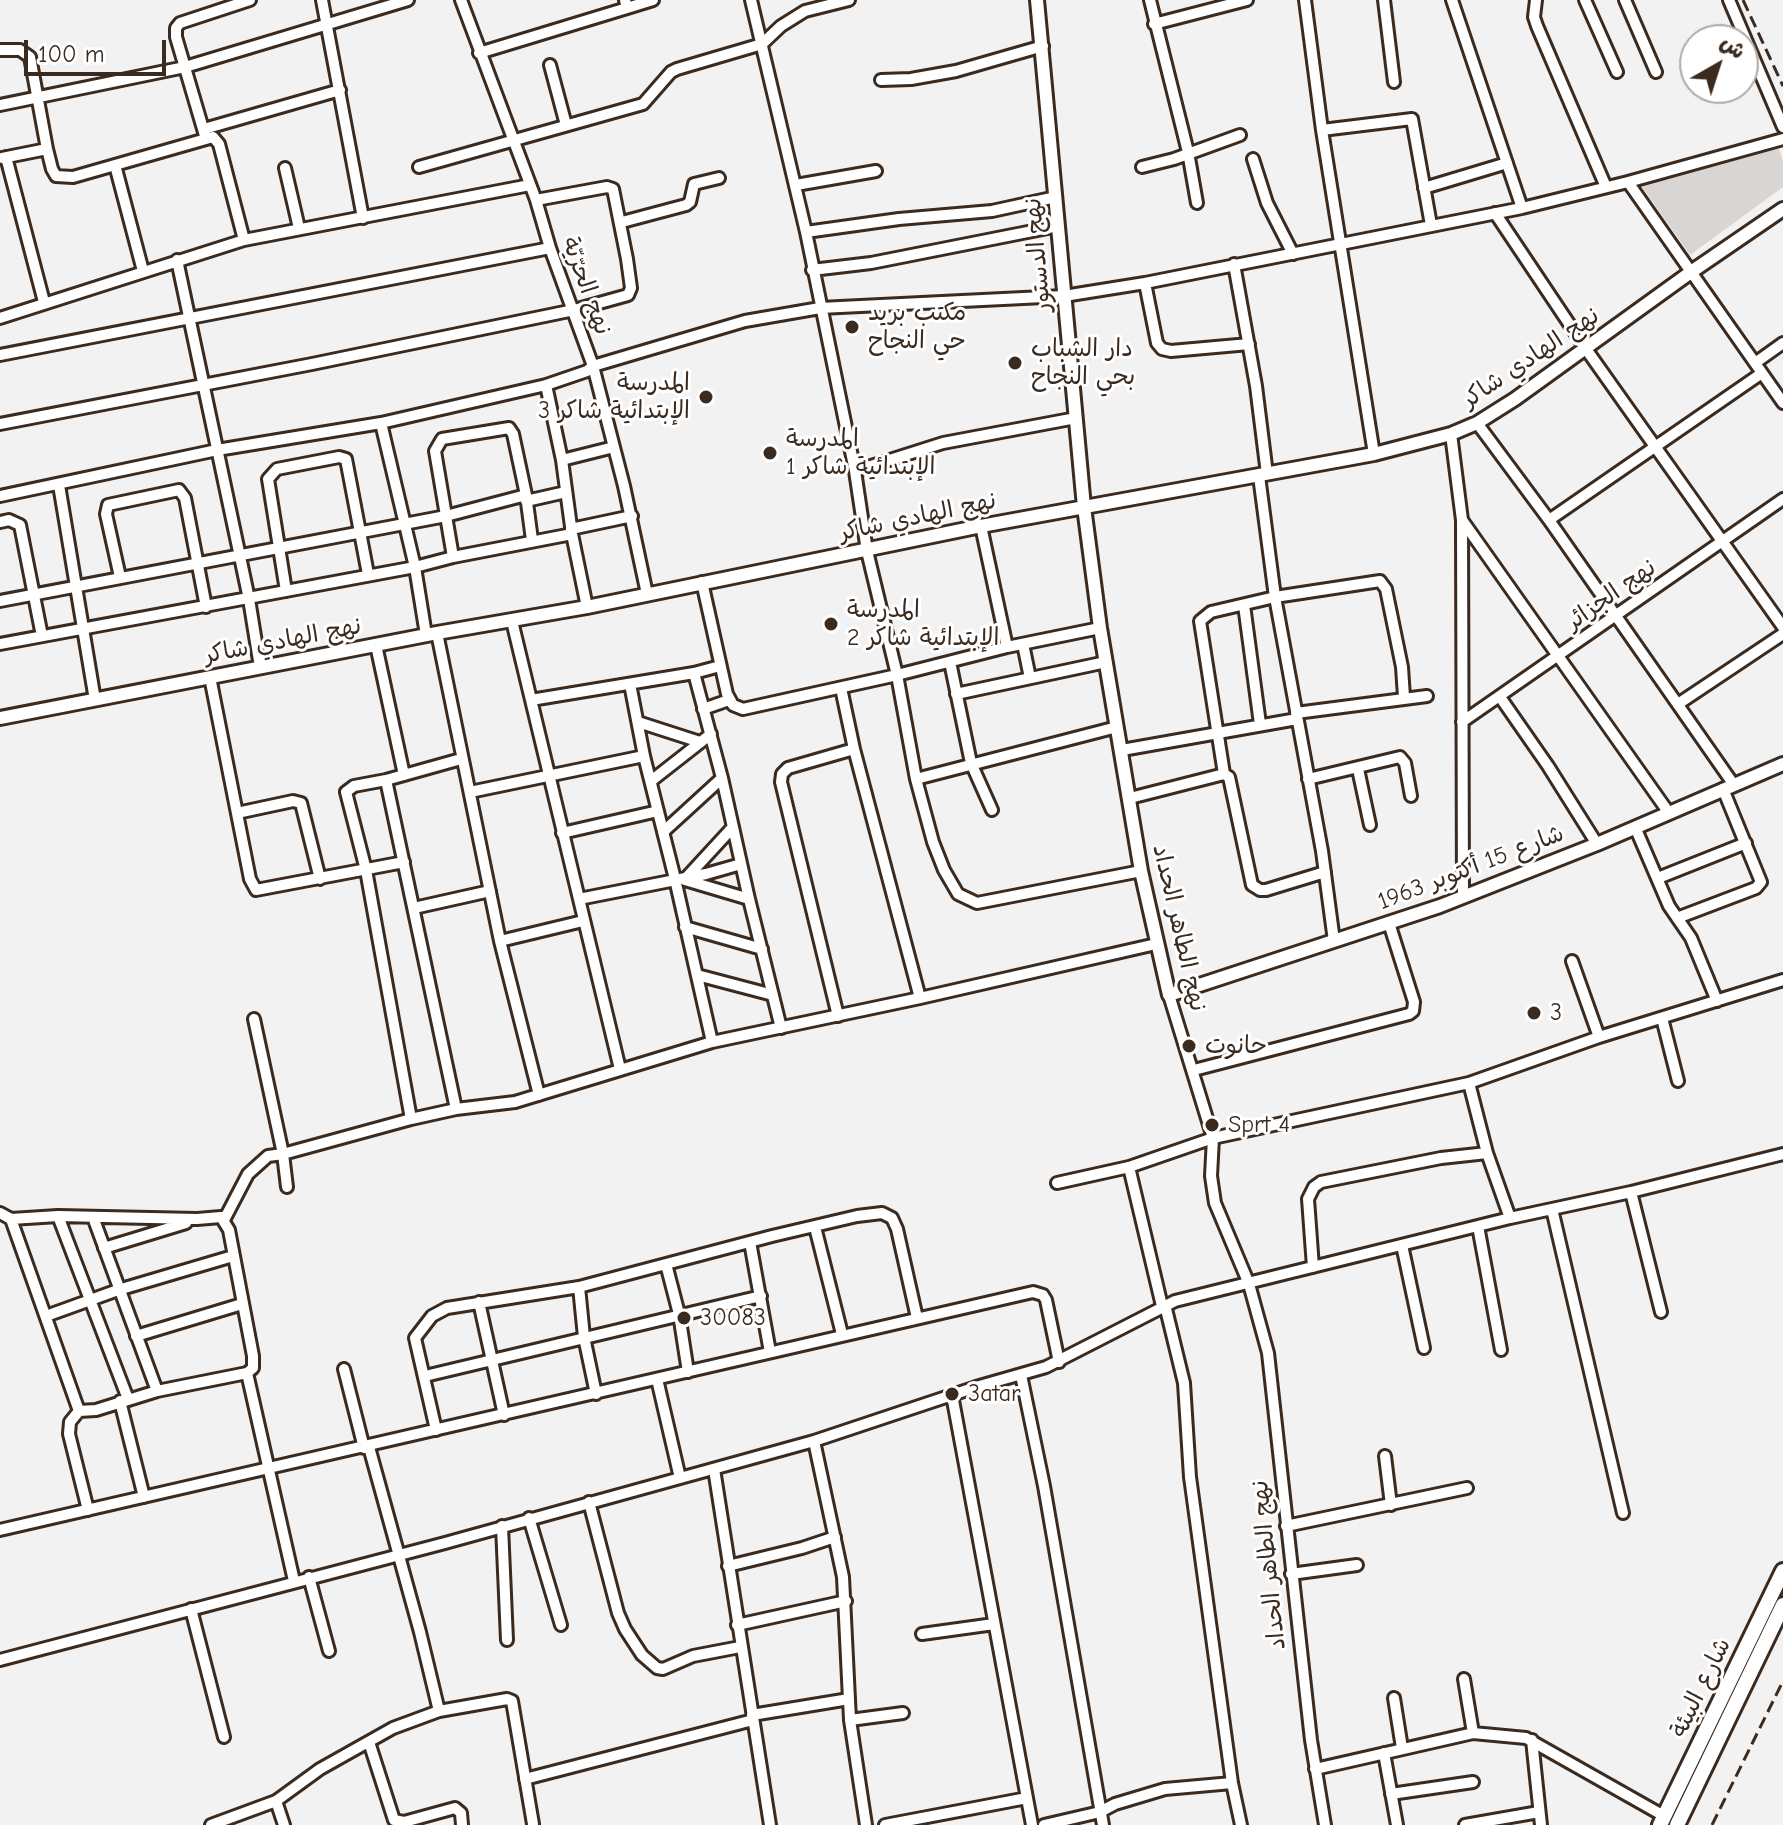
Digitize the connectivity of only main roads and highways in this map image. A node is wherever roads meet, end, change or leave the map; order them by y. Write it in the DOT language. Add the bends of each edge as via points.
graph roads {
  1 [pos="1782,1575"];
  2 [pos="1783,1605"];
  3 [pos="1740,1676"];
  4 [pos="1718,1723"];
  5 [pos="1687,1769"];
  6 [pos="1701,1776"];
  7 [pos="1662,1821"];
  8 [pos="1677,1825"];
  1 -- 3 [label="main road, شارع البيئة"];
  2 -- 3 [label="main road, شارع البيئة"];
  3 -- 4 [label="main road, شارع البيئة"];
  4 -- 5 [label="main road, شارع البيئة"];
  4 -- 6 [label="main road, شارع البيئة"];
  5 -- 6 [label="main road"];
  5 -- 7 [label="main road, شارع البيئة"];
  6 -- 8 [label="main road, شارع البيئة"];
}
